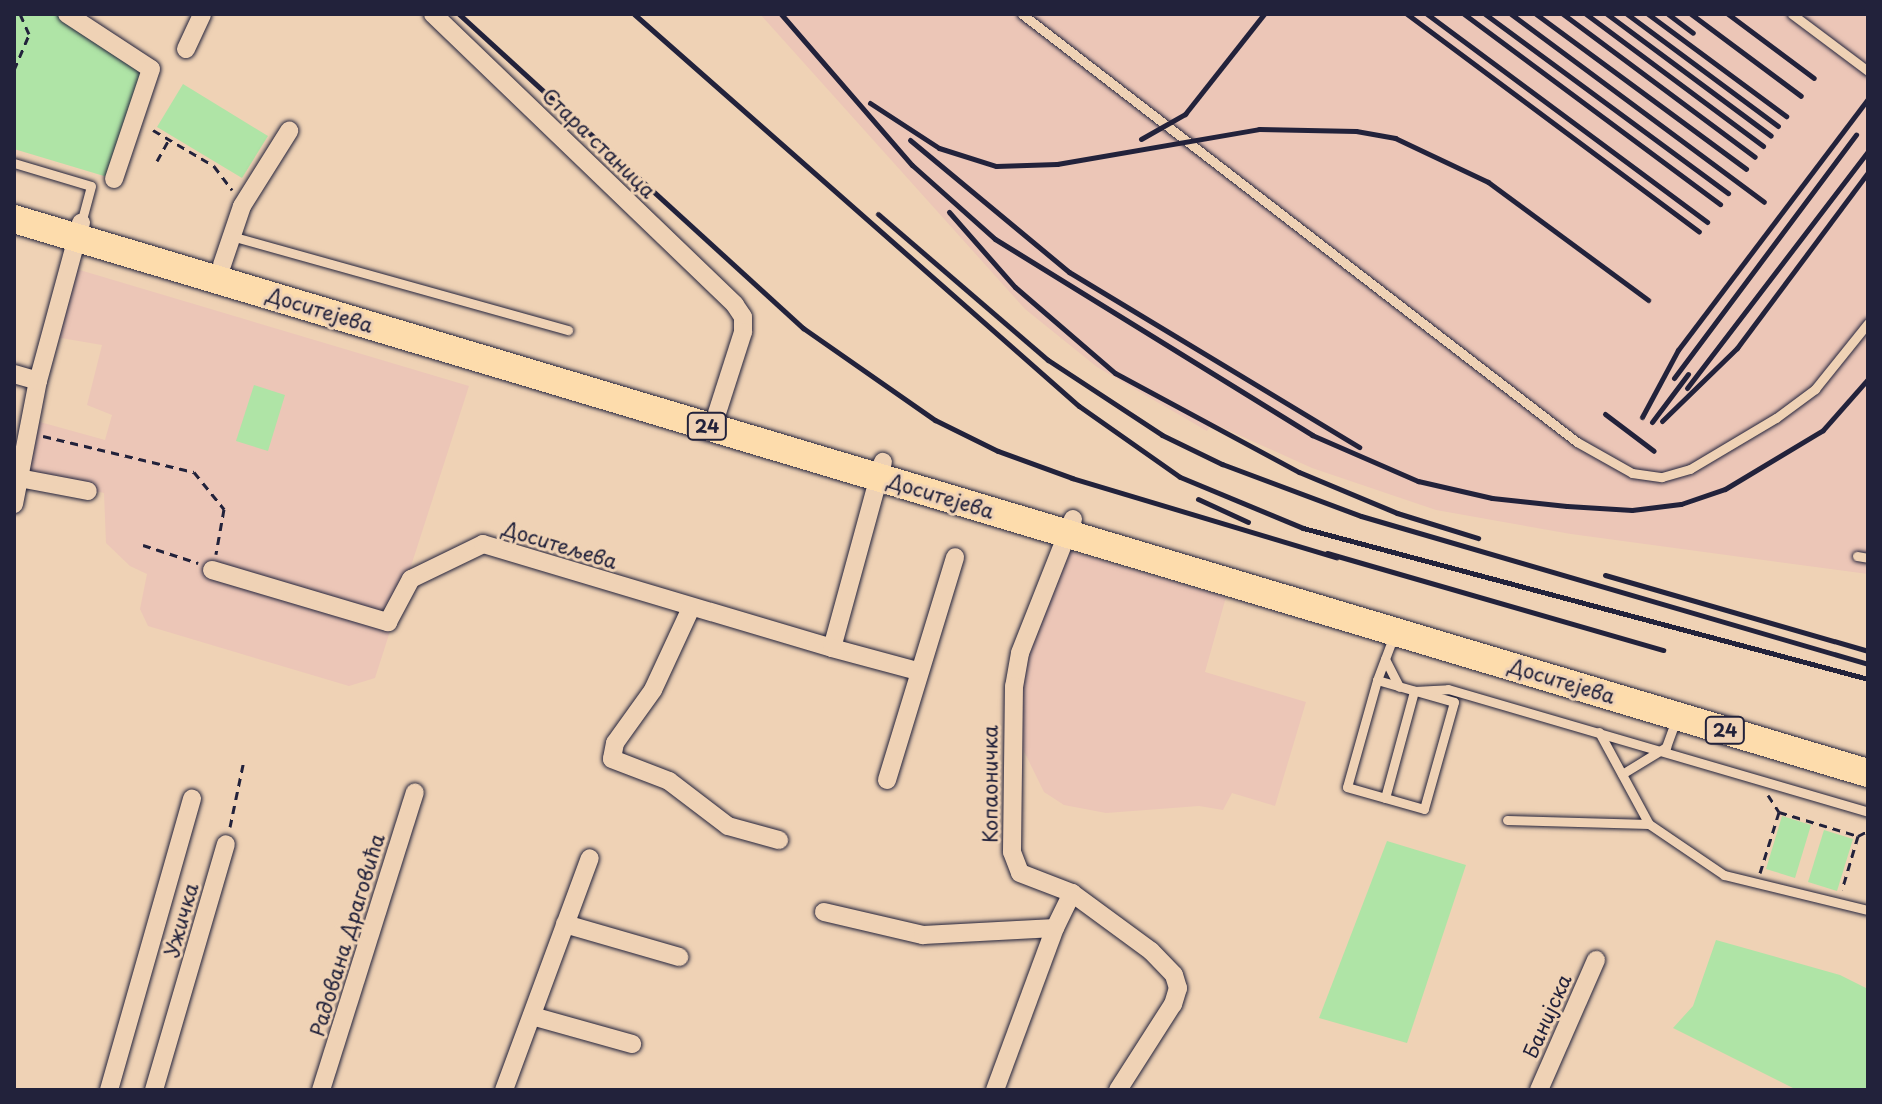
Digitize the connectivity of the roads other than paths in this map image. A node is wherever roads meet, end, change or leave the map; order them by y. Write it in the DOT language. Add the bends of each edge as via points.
graph roads {
  1 [pos="67,14"];
  2 [pos="202,14"];
  3 [pos="433,14"];
  4 [pos="1022,14"];
  5 [pos="1792,14"];
  6 [pos="186,49"];
  7 [pos="1868,71"];
  8 [pos="289,131"];
  9 [pos="14,163"];
  10 [pos="114,179"];
  11 [pos="14,203"];
  12 [pos="14,219"];
  13 [pos="80,231"];
  14 [pos="231,236"];
  15 [pos="222,265"];
  16 [pos="1868,323"];
  17 [pos="568,330"];
  18 [pos="14,374"];
  19 [pos="38,381"];
  20 [pos="717,413"];
  21 [pos="881,470"];
  22 [pos="19,478"];
  23 [pos="88,491"];
  24 [pos="14,504"];
  25 [pos="1071,526"];
  26 [pos="955,557"];
  27 [pos="212,570"];
  28 [pos="691,608"];
  29 [pos="1396,632"];
  30 [pos="832,648"];
  31 [pos="1385,659"];
  32 [pos="917,671"];
  33 [pos="1377,680"];
  34 [pos="1399,687"];
  35 [pos="1414,691"];
  36 [pos="1677,716"];
  37 [pos="1599,732"];
  38 [pos="1662,751"];
  39 [pos="1868,756"];
  40 [pos="1868,773"];
  41 [pos="1622,774"];
  42 [pos="887,780"];
  43 [pos="415,792"];
  44 [pos="1385,798"];
  45 [pos="192,799"];
  46 [pos="1868,812"];
  47 [pos="1507,820"];
  48 [pos="1649,824"];
  49 [pos="779,840"];
  50 [pos="226,844"];
  51 [pos="590,858"];
  52 [pos="1072,893"];
  53 [pos="1868,910"];
  54 [pos="824,912"];
  55 [pos="565,924"];
  56 [pos="1055,928"];
  57 [pos="679,957"];
  58 [pos="1596,960"];
  59 [pos="532,1016"];
  60 [pos="632,1044"];
  61 [pos="109,1090"];
  62 [pos="154,1090"];
  63 [pos="321,1090"];
  64 [pos="504,1090"];
  65 [pos="995,1090"];
  66 [pos="1118,1090"];
  67 [pos="1539,1090"];
  1 -- 10 [label="street" via="151,69"];
  2 -- 6 [label="street"];
  3 -- 20 [label="street, Стара станица" via="735,305 743,317 743,332"];
  4 -- 16 [label="lane" via="1577,442 1632,473 1662,477 1690,469 1776,418 1815,389"];
  5 -- 7 [label="lane"];
  8 -- 14 [label="street" via="241,209"];
  9 -- 13 [label="lane" via="91,186"];
  11 -- 13 [label="main road, Доситејева / 24"];
  12 -- 13 [label="main road, Доситејева / 24"];
  13 -- 15 [label="main road, Доситејева / 24"];
  13 -- 19 [label="street"];
  13 -- 21 [label="main road, Доситејева / 24"];
  14 -- 15 [label="street"];
  14 -- 17 [label="lane"];
  15 -- 20 [label="main road, Доситејева / 24"];
  18 -- 19 [label="street"];
  19 -- 22 [label="street"];
  20 -- 21 [label="main road, Доситејева / 24"];
  21 -- 25 [label="main road, Доситејева / 24"];
  21 -- 30 [label="street"];
  22 -- 23 [label="street"];
  22 -- 24 [label="street"];
  25 -- 29 [label="main road, Доситејева / 24"];
  25 -- 39 [label="main road, Доситејева / 24"];
  25 -- 52 [label="street, Копаоничка" via="1020,653 1014,686 1012,852 1020,873"];
  26 -- 32 [label="street"];
  27 -- 28 [label="street, Доситељева" via="388,622 411,579 483,544"];
  28 -- 30 [label="street, Доситељева"];
  28 -- 49 [label="street" via="653,690 615,743 612,759 669,781 728,826"];
  29 -- 31 [label="lane"];
  29 -- 36 [label="main road, Доситејева / 24"];
  30 -- 32 [label="street, Доситељева"];
  31 -- 33 [label="lane"];
  31 -- 34 [label="lane"];
  32 -- 42 [label="street"];
  33 -- 34 [label="lane"];
  33 -- 44 [label="lane" via="1347,787"];
  34 -- 35 [label="lane"];
  35 -- 37 [label="lane" via="1475,694"];
  35 -- 44 [label="lane"];
  35 -- 44 [label="lane" via="1454,702 1450,717 1424,809"];
  36 -- 38 [label="lane"];
  36 -- 40 [label="main road, Доситејева / 24"];
  37 -- 38 [label="lane"];
  37 -- 41 [label="lane"];
  38 -- 41 [label="lane"];
  38 -- 46 [label="lane"];
  41 -- 48 [label="lane"];
  43 -- 63 [label="street, Радована Драговића"];
  45 -- 61 [label="street, Ужичка"];
  47 -- 48 [label="lane"];
  48 -- 53 [label="lane" via="1724,875"];
  50 -- 62 [label="street, Ужичка"];
  51 -- 55 [label="street"];
  52 -- 56 [label="street"];
  52 -- 66 [label="street, Копаоничка" via="1151,951 1170,969 1178,988"];
  54 -- 56 [label="street" via="923,935"];
  55 -- 57 [label="street"];
  55 -- 59 [label="street"];
  56 -- 65 [label="street"];
  58 -- 67 [label="street, Банијска"];
  59 -- 60 [label="street"];
  59 -- 64 [label="street"];
}
